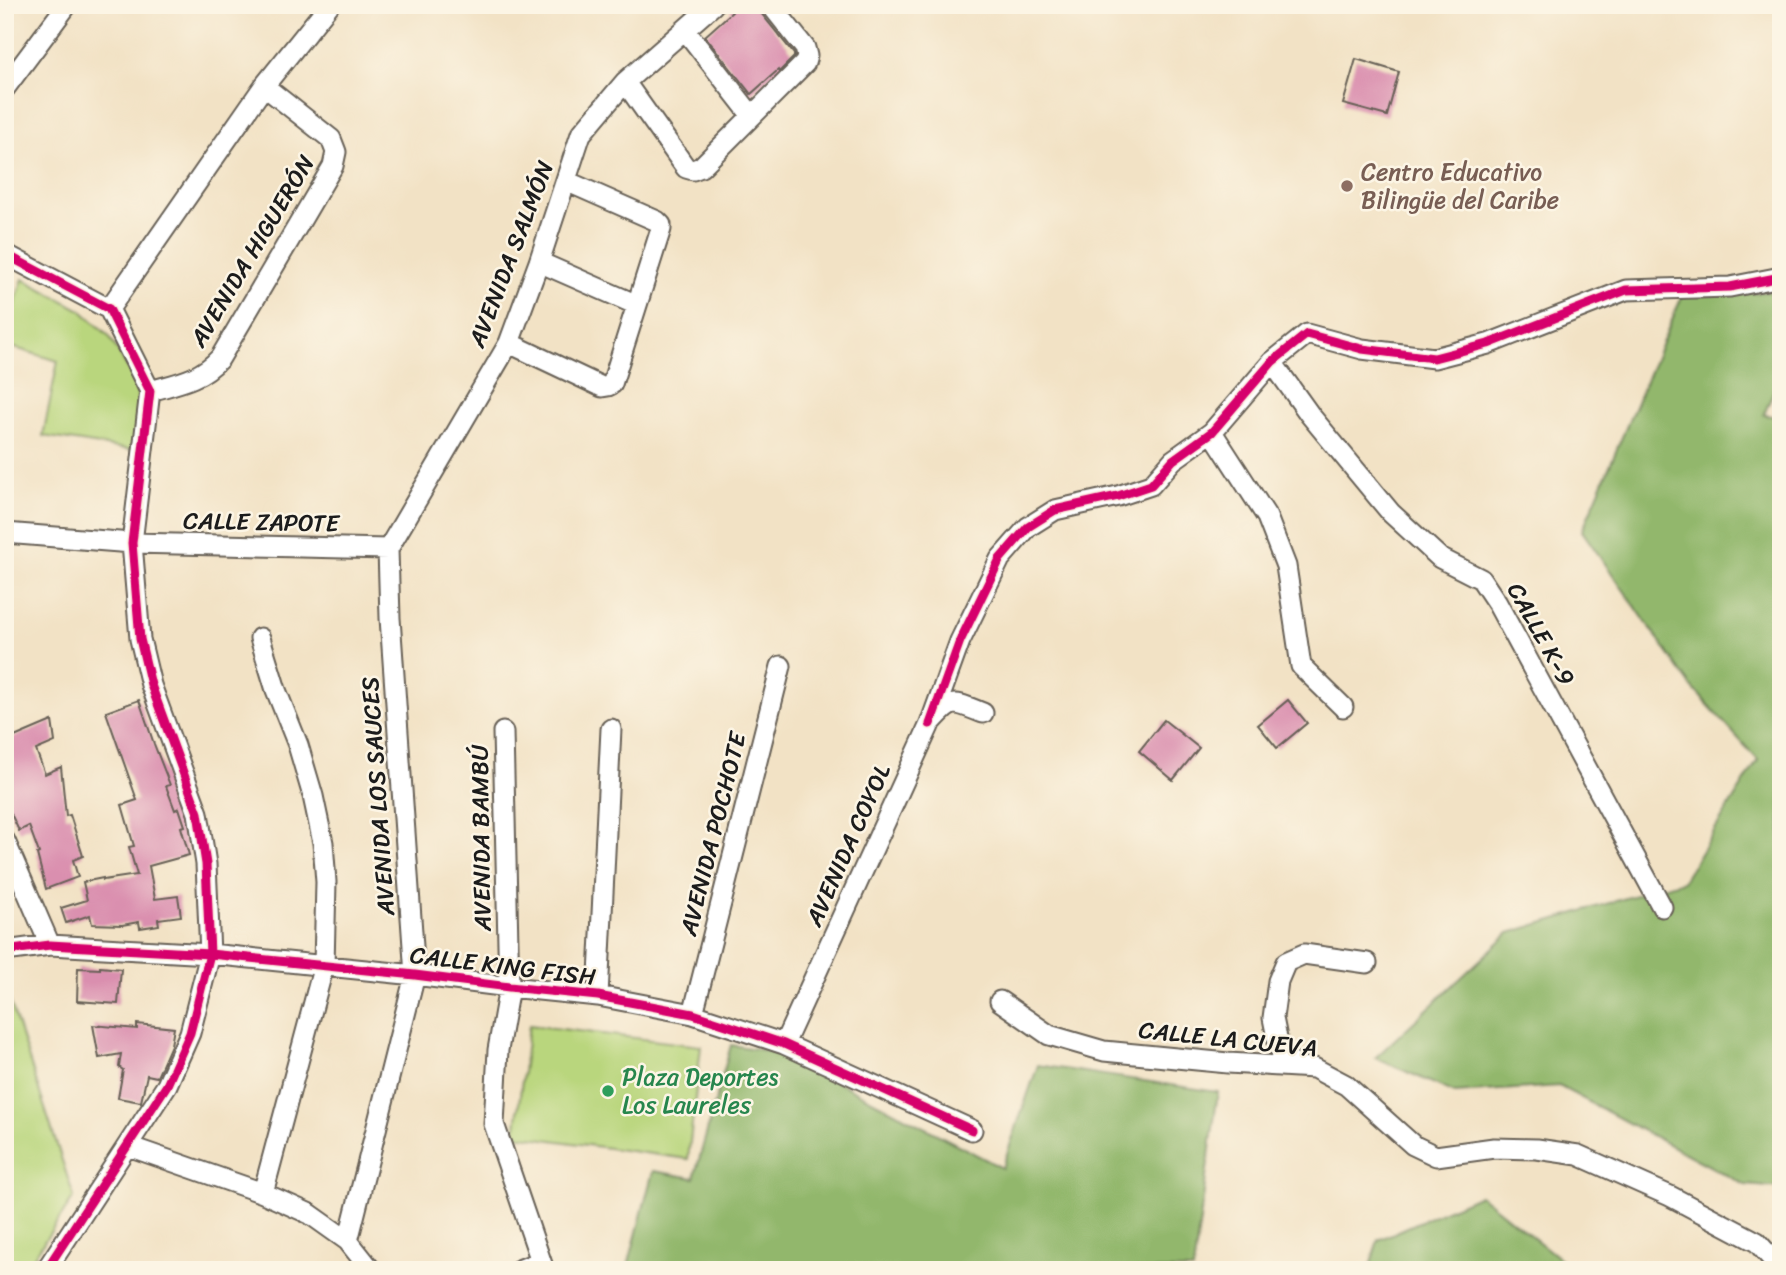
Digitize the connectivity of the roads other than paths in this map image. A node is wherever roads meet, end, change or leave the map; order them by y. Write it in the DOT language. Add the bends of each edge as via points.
graph roads {
  1 [pos="67,5"];
  2 [pos="329,5"];
  3 [pos="713,5"];
  4 [pos="771,5"];
  5 [pos="685,30"];
  6 [pos="625,82"];
  7 [pos="264,86"];
  8 [pos="5,88"];
  9 [pos="752,116"];
  10 [pos="566,181"];
  11 [pos="5,254"];
  12 [pos="539,262"];
  13 [pos="1781,277"];
  14 [pos="637,305"];
  15 [pos="109,309"];
  16 [pos="509,343"];
  17 [pos="1272,362"];
  18 [pos="150,391"];
  19 [pos="1212,432"];
  20 [pos="5,533"];
  21 [pos="132,543"];
  22 [pos="388,549"];
  23 [pos="260,638"];
  24 [pos="781,666"];
  25 [pos="1343,707"];
  26 [pos="983,713"];
  27 [pos="930,724"];
  28 [pos="611,729"];
  29 [pos="503,732"];
  30 [pos="5,841"];
  31 [pos="1662,907"];
  32 [pos="50,946"];
  33 [pos="5,951"];
  34 [pos="210,954"];
  35 [pos="1367,963"];
  36 [pos="324,965"];
  37 [pos="415,975"];
  38 [pos="509,987"];
  39 [pos="598,996"];
  40 [pos="1000,1001"];
  41 [pos="693,1014"];
  42 [pos="784,1044"];
  43 [pos="1296,1067"];
  44 [pos="972,1130"];
  45 [pos="128,1146"];
  46 [pos="263,1193"];
  47 [pos="348,1241"];
  48 [pos="543,1265"];
  49 [pos="51,1268"];
  50 [pos="1781,1269"];
  51 [pos="371,1270"];
  52 [pos="519,1270"];
  1 -- 8 [label="street"];
  2 -- 7 [label="street"];
  3 -- 5 [label="street, AVENIDA SALMÓN"];
  4 -- 9 [label="street" via="807,56"];
  5 -- 6 [label="street, AVENIDA SALMÓN"];
  5 -- 9 [label="street"];
  6 -- 9 [label="street" via="686,168 693,170"];
  6 -- 10 [label="street, AVENIDA SALMÓN" via="581,134"];
  7 -- 15 [label="street"];
  7 -- 18 [label="street, AVENIDA HIGUERÓN" via="331,139 336,152 333,166 220,358 195,378"];
  10 -- 12 [label="street, AVENIDA SALMÓN"];
  10 -- 14 [label="street" via="661,225"];
  11 -- 15 [label="street"];
  12 -- 14 [label="street"];
  12 -- 16 [label="street, AVENIDA SALMÓN"];
  13 -- 17 [label="street" via="1730,287 1626,290 1488,344 1434,358 1362,349 1307,334"];
  14 -- 16 [label="street" via="608,386"];
  15 -- 18 [label="street"];
  16 -- 22 [label="street, AVENIDA SALMÓN"];
  17 -- 19 [label="street"];
  17 -- 31 [label="street, CALLE K-9" via="1391,513 1440,558 1481,579"];
  18 -- 21 [label="street"];
  19 -- 25 [label="street" via="1267,517 1286,566 1301,666"];
  19 -- 27 [label="street" via="1173,460 1151,485 1055,510 1028,527 1000,559 960,641"];
  20 -- 21 [label="street, CALLE ZAPOTE"];
  21 -- 22 [label="street, CALLE ZAPOTE"];
  21 -- 34 [label="street" via="140,639 151,685 198,813 206,864"];
  22 -- 37 [label="street, AVENIDA LOS SAUCES"];
  23 -- 36 [label="street" via="313,796 326,882"];
  24 -- 41 [label="street, AVENIDA POCHOTE"];
  26 -- 27 [label="street, AVENIDA COYOL" via="958,703 946,706"];
  27 -- 42 [label="street, AVENIDA COYOL"];
  28 -- 39 [label="street"];
  29 -- 38 [label="street, AVENIDA BAMBÚ"];
  30 -- 32 [label="street"];
  32 -- 33 [label="street, CALLE KING FISH"];
  32 -- 34 [label="street, CALLE KING FISH"];
  34 -- 36 [label="street, CALLE KING FISH"];
  34 -- 45 [label="street" via="190,1033 167,1085"];
  35 -- 43 [label="street" via="1304,954 1286,962 1273,1017 1279,1048"];
  36 -- 37 [label="street, CALLE KING FISH"];
  36 -- 46 [label="street"];
  37 -- 38 [label="street, CALLE KING FISH"];
  37 -- 47 [label="street, AVENIDA LOS SAUCES"];
  38 -- 39 [label="street, CALLE KING FISH"];
  38 -- 48 [label="street, AVENIDA BAMBÚ" via="498,1049 494,1124"];
  39 -- 41 [label="street, CALLE KING FISH"];
  40 -- 43 [label="street, CALLE LA CUEVA" via="1049,1035 1104,1051"];
  41 -- 42 [label="street, CALLE KING FISH"];
  42 -- 44 [label="street, CALLE KING FISH"];
  43 -- 50 [label="street, CALLE LA CUEVA" via="1314,1068 1346,1085 1413,1145 1436,1156 1494,1147 1577,1155 1670,1196 1757,1242"];
  45 -- 46 [label="street"];
  45 -- 49 [label="street"];
  46 -- 47 [label="street" via="310,1214"];
  47 -- 51 [label="street"];
  48 -- 52 [label="street"];
}
